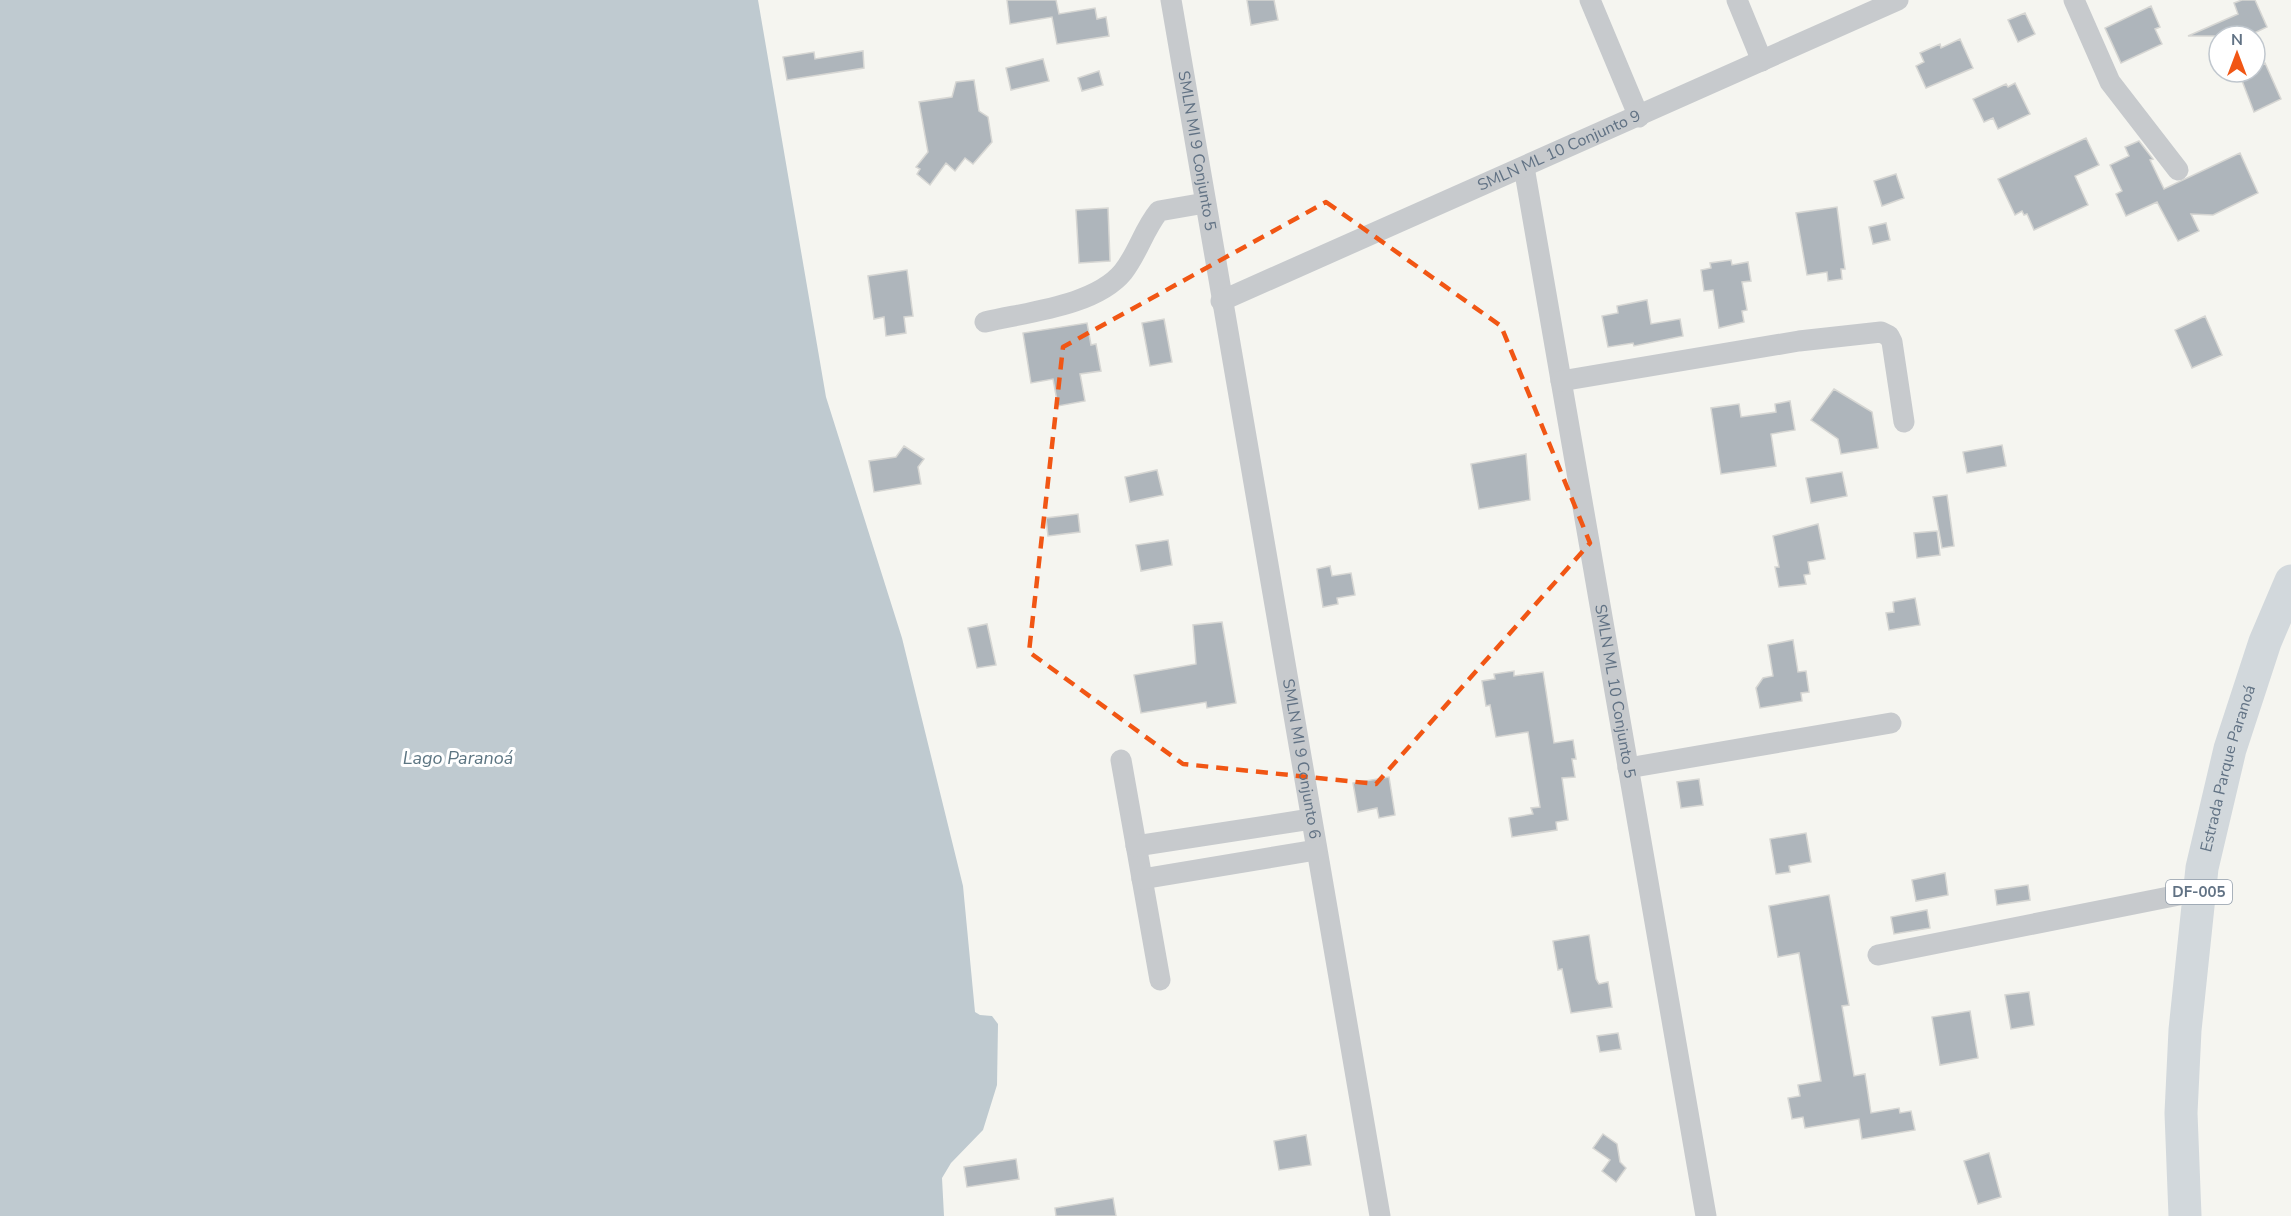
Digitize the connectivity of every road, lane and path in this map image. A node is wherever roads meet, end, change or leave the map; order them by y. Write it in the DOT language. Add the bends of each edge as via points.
graph roads {
  1 [pos="1171,0"];
  2 [pos="1590,0"];
  3 [pos="1737,0"];
  4 [pos="1898,0"];
  5 [pos="2074,0"];
  6 [pos="1762,61"];
  7 [pos="1639,117"];
  8 [pos="1524,167"];
  9 [pos="2178,170"];
  10 [pos="1205,203"];
  11 [pos="1221,301"];
  12 [pos="985,322"];
  13 [pos="1561,381"];
  14 [pos="1904,422"];
  15 [pos="2291,581"];
  16 [pos="1890,723"];
  17 [pos="1121,760"];
  18 [pos="1628,768"];
  19 [pos="1311,819"];
  20 [pos="1136,846"];
  21 [pos="1316,850"];
  22 [pos="1142,879"];
  23 [pos="2199,891"];
  24 [pos="1878,955"];
  25 [pos="1160,980"];
  26 [pos="1380,1216"];
  27 [pos="1706,1216"];
  28 [pos="2185,1216"];
  1 -- 10 [label="street, SMLN MI 9 Conjunto 5"];
  2 -- 7 [label="street"];
  3 -- 6 [label="street"];
  4 -- 6 [label="street, SMLN ML 10 Conjunto 9"];
  5 -- 9 [label="street" via="2110,82"];
  6 -- 7 [label="street, SMLN ML 10 Conjunto 9"];
  7 -- 8 [label="street, SMLN ML 10 Conjunto 9"];
  8 -- 11 [label="street, SMLN ML 10 Conjunto 9"];
  8 -- 13 [label="street, SMLN ML 10 Conjunto 5"];
  10 -- 11 [label="street, SMLN MI 9 Conjunto 5"];
  10 -- 12 [label="street" via="1159,211 1126,267 1104,290"];
  11 -- 19 [label="street, SMLN MI 9 Conjunto 6"];
  13 -- 14 [label="street" via="1799,341 1881,332 1892,342"];
  13 -- 18 [label="street, SMLN ML 10 Conjunto 5"];
  15 -- 23 [label="main road, Estrada Parque Paranoá / DF-005" via="2265,642 2230,749"];
  16 -- 18 [label="street"];
  17 -- 20 [label="street"];
  18 -- 27 [label="street, SMLN ML 10 Conjunto 5"];
  19 -- 20 [label="street"];
  19 -- 21 [label="street, SMLN MI 9 Conjunto 6"];
  20 -- 22 [label="street"];
  21 -- 22 [label="street"];
  21 -- 26 [label="street, SMLN MI 9 Conjunto 6"];
  22 -- 25 [label="street"];
  23 -- 24 [label="street"];
  23 -- 28 [label="main road, Estrada Parque Paranoá / DF-005" via="2182,1089"];
}
